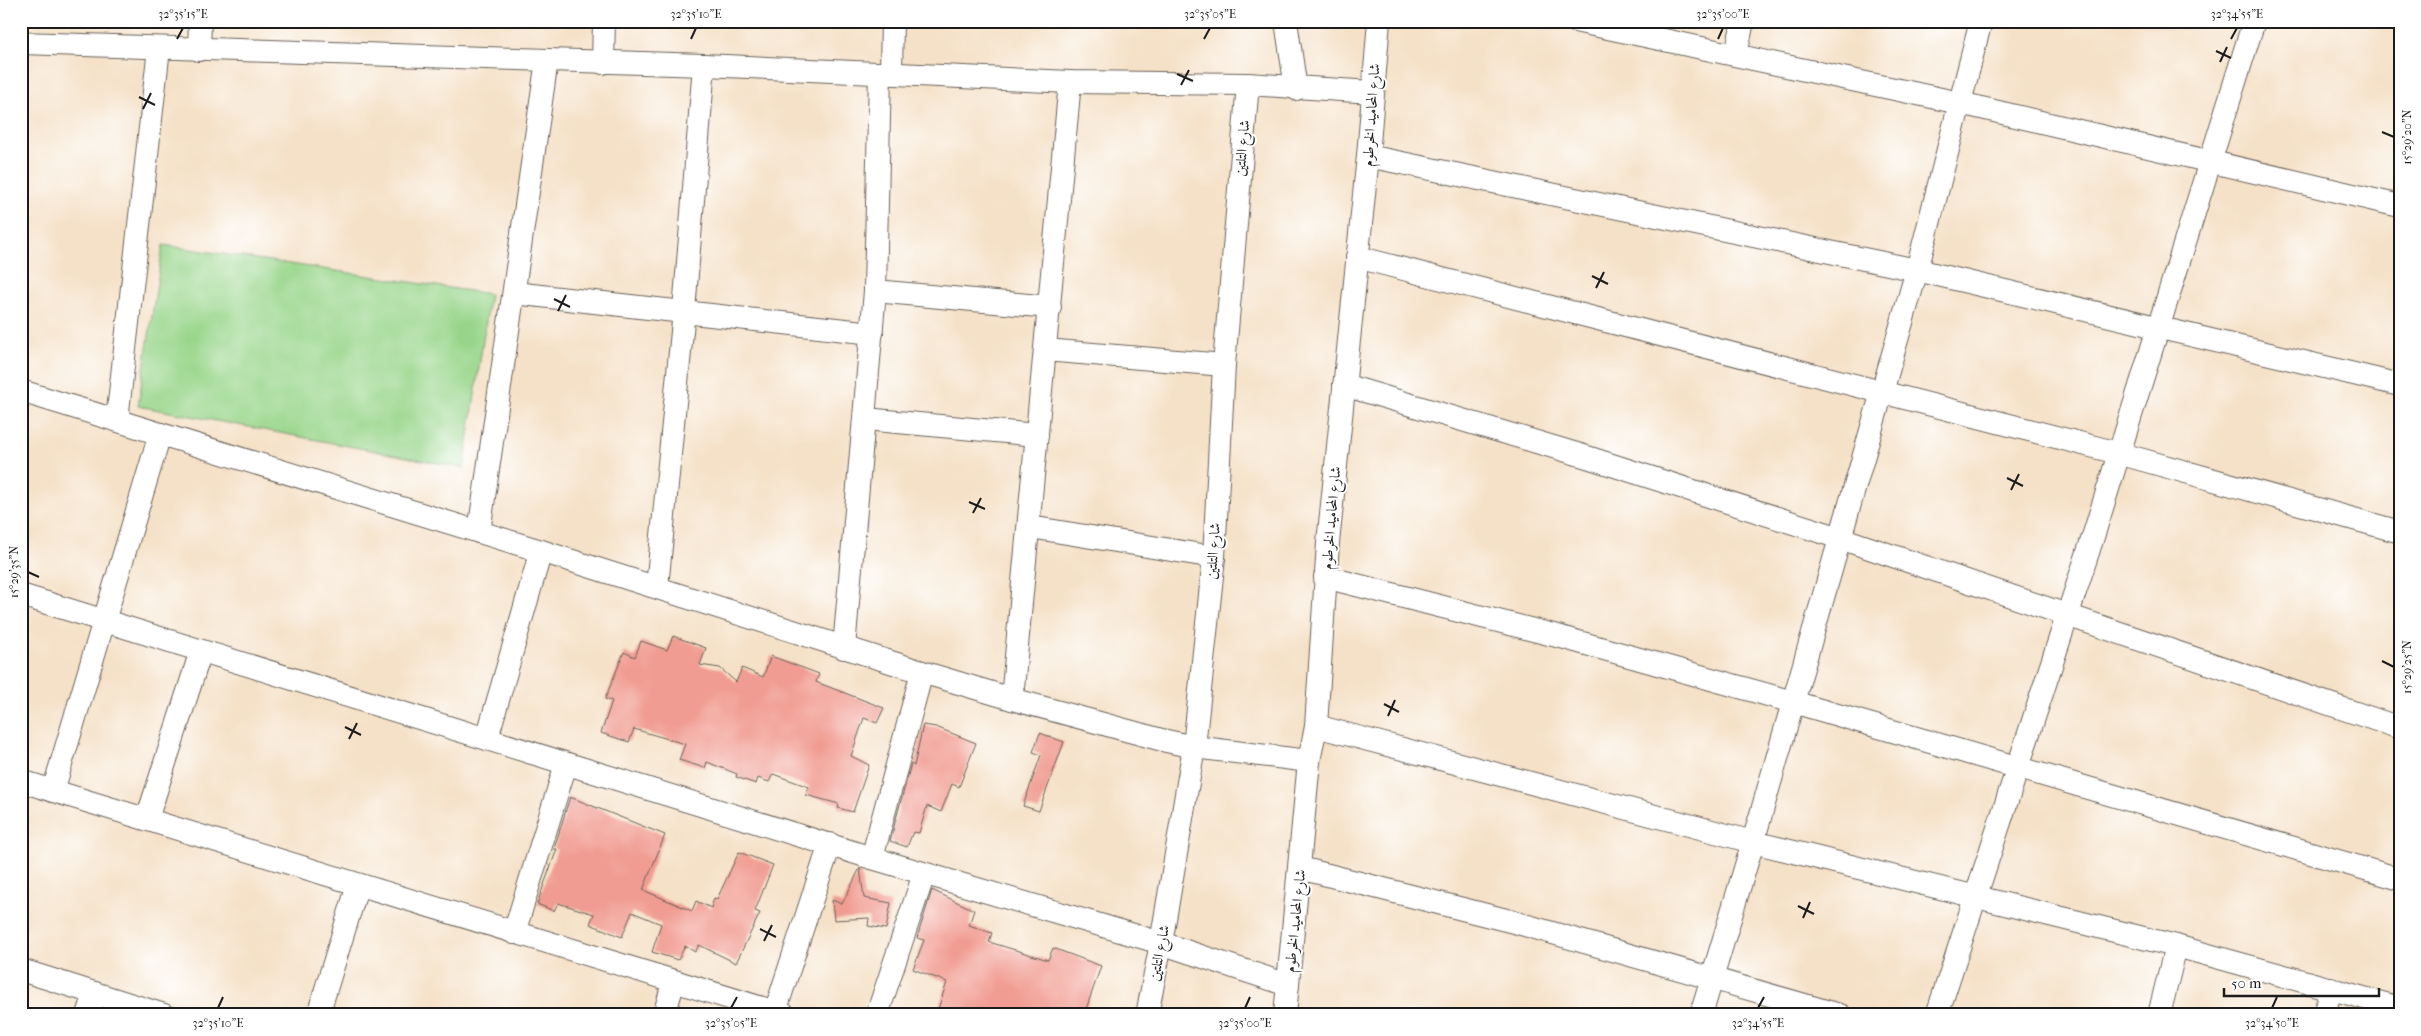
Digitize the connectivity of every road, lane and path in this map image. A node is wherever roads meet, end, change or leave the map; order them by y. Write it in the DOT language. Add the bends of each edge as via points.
graph roads {
  1 [pos="200,21"];
  2 [pos="604,21"];
  3 [pos="892,21"];
  4 [pos="1286,21"];
  5 [pos="1379,21"];
  6 [pos="1575,21"];
  7 [pos="1742,21"];
  8 [pos="1981,21"];
  9 [pos="2254,21"];
  10 [pos="21,43"];
  11 [pos="159,48"];
  12 [pos="199,50"];
  13 [pos="1736,55"];
  14 [pos="547,60"];
  15 [pos="603,62"];
  16 [pos="704,65"];
  17 [pos="886,73"];
  18 [pos="1070,82"];
  19 [pos="1248,84"];
  20 [pos="1296,89"];
  21 [pos="1372,92"];
  22 [pos="1960,103"];
  23 [pos="1368,156"];
  24 [pos="2211,162"];
  25 [pos="2397,199"];
  26 [pos="1357,257"];
  27 [pos="1917,270"];
  28 [pos="875,291"];
  29 [pos="514,293"];
  30 [pos="1050,307"];
  31 [pos="684,311"];
  32 [pos="2158,328"];
  33 [pos="872,333"];
  34 [pos="1045,350"];
  35 [pos="1224,365"];
  36 [pos="1344,385"];
  37 [pos="2400,385"];
  38 [pos="21,391"];
  39 [pos="1882,392"];
  40 [pos="865,419"];
  41 [pos="117,420"];
  42 [pos="160,434"];
  43 [pos="1037,435"];
  44 [pos="2118,453"];
  45 [pos="1030,527"];
  46 [pos="479,532"];
  47 [pos="2400,532"];
  48 [pos="1840,538"];
  49 [pos="541,551"];
  50 [pos="1214,557"];
  51 [pos="1325,577"];
  52 [pos="657,588"];
  53 [pos="21,595"];
  54 [pos="2067,616"];
  55 [pos="104,619"];
  56 [pos="844,648"];
  57 [pos="201,651"];
  58 [pos="922,672"];
  59 [pos="1012,698"];
  60 [pos="1792,702"];
  61 [pos="1316,726"];
  62 [pos="2400,728"];
  63 [pos="486,738"];
  64 [pos="1194,747"];
  65 [pos="1309,761"];
  66 [pos="566,764"];
  67 [pos="2017,767"];
  68 [pos="21,781"];
  69 [pos="53,791"];
  70 [pos="147,819"];
  71 [pos="1753,842"];
  72 [pos="830,844"];
  73 [pos="872,858"];
  74 [pos="1300,868"];
  75 [pos="924,874"];
  76 [pos="2400,879"];
  77 [pos="358,885"];
  78 [pos="1975,897"];
  79 [pos="514,933"];
  80 [pos="1161,943"];
  81 [pos="2176,946"];
  82 [pos="21,970"];
  83 [pos="1712,979"];
  84 [pos="674,981"];
  85 [pos="1288,985"];
  86 [pos="2331,988"];
  87 [pos="95,994"];
  88 [pos="2400,1008"];
  89 [pos="780,1013"];
  90 [pos="88,1015"];
  91 [pos="164,1015"];
  92 [pos="318,1015"];
  93 [pos="664,1015"];
  94 [pos="878,1015"];
  95 [pos="1147,1015"];
  96 [pos="1285,1015"];
  97 [pos="1701,1015"];
  98 [pos="1840,1015"];
  99 [pos="1937,1015"];
  100 [pos="2159,1015"];
  101 [pos="2324,1015"];
  1 -- 12 [label="street"];
  2 -- 15 [label="street"];
  3 -- 17 [label="street"];
  4 -- 20 [label="street"];
  5 -- 21 [label="street, شارع المحاميد الخرطوم"];
  6 -- 13 [label="street"];
  7 -- 13 [label="street"];
  8 -- 22 [label="street"];
  9 -- 24 [label="street"];
  10 -- 11 [label="street"];
  11 -- 12 [label="street"];
  11 -- 41 [label="street"];
  12 -- 14 [label="street"];
  13 -- 22 [label="street"];
  14 -- 15 [label="street"];
  14 -- 29 [label="street"];
  15 -- 16 [label="street"];
  16 -- 17 [label="street"];
  16 -- 31 [label="street"];
  17 -- 18 [label="street"];
  17 -- 28 [label="street"];
  18 -- 19 [label="street"];
  18 -- 30 [label="street"];
  19 -- 20 [label="street"];
  19 -- 35 [label="street, شارع التلتين"];
  20 -- 21 [label="street"];
  21 -- 23 [label="street, شارع المحاميد الخرطوم"];
  22 -- 24 [label="street"];
  22 -- 27 [label="street"];
  23 -- 26 [label="street, شارع المحاميد الخرطوم"];
  23 -- 27 [label="street"];
  24 -- 25 [label="street"];
  24 -- 32 [label="street"];
  26 -- 36 [label="street, شارع المحاميد الخرطوم"];
  26 -- 39 [label="street"];
  27 -- 32 [label="street"];
  27 -- 39 [label="street"];
  28 -- 30 [label="street"];
  28 -- 33 [label="street"];
  29 -- 31 [label="street"];
  29 -- 46 [label="street"];
  30 -- 34 [label="street"];
  31 -- 33 [label="street"];
  31 -- 52 [label="street"];
  32 -- 37 [label="street"];
  32 -- 44 [label="street"];
  33 -- 40 [label="street"];
  34 -- 35 [label="street"];
  34 -- 43 [label="street"];
  35 -- 50 [label="street, شارع التلتين"];
  36 -- 48 [label="street" via="1587,457"];
  36 -- 51 [label="street, شارع المحاميد الخرطوم"];
  38 -- 41 [label="street"];
  39 -- 44 [label="street"];
  39 -- 48 [label="street"];
  40 -- 43 [label="street"];
  40 -- 56 [label="street"];
  41 -- 42 [label="street"];
  42 -- 46 [label="street"];
  42 -- 55 [label="street"];
  43 -- 45 [label="street"];
  44 -- 47 [label="street"];
  44 -- 54 [label="street"];
  45 -- 50 [label="street"];
  45 -- 59 [label="street"];
  46 -- 49 [label="street"];
  48 -- 54 [label="street"];
  48 -- 60 [label="street"];
  49 -- 52 [label="street"];
  49 -- 63 [label="street"];
  50 -- 64 [label="street, شارع التلتين"];
  51 -- 60 [label="street"];
  51 -- 61 [label="street, شارع المحاميد الخرطوم"];
  52 -- 56 [label="street"];
  53 -- 55 [label="street"];
  54 -- 62 [label="street"];
  54 -- 67 [label="street"];
  55 -- 57 [label="street"];
  55 -- 69 [label="street"];
  56 -- 58 [label="street"];
  57 -- 63 [label="street"];
  57 -- 70 [label="street"];
  58 -- 59 [label="street"];
  58 -- 73 [label="street"];
  59 -- 64 [label="street"];
  60 -- 67 [label="street"];
  60 -- 71 [label="street"];
  61 -- 65 [label="street, شارع المحاميد الخرطوم"];
  61 -- 71 [label="street"];
  63 -- 66 [label="street"];
  64 -- 65 [label="street"];
  64 -- 80 [label="street, شارع التلتين"];
  65 -- 74 [label="street, شارع المحاميد الخرطوم"];
  66 -- 72 [label="street"];
  66 -- 79 [label="street"];
  67 -- 76 [label="street"];
  67 -- 78 [label="street"];
  68 -- 69 [label="street"];
  69 -- 70 [label="street"];
  70 -- 77 [label="street"];
  71 -- 78 [label="street"];
  71 -- 83 [label="street"];
  72 -- 73 [label="street"];
  72 -- 89 [label="street"];
  73 -- 75 [label="street"];
  74 -- 83 [label="street" via="1514,922"];
  74 -- 85 [label="street, شارع المحاميد الخرطوم"];
  75 -- 80 [label="street"];
  75 -- 94 [label="street"];
  77 -- 79 [label="street"];
  77 -- 92 [label="street"];
  78 -- 81 [label="street"];
  78 -- 99 [label="street"];
  79 -- 84 [label="street"];
  80 -- 85 [label="street"];
  80 -- 95 [label="street, شارع التلتين"];
  81 -- 86 [label="street"];
  81 -- 100 [label="street"];
  82 -- 87 [label="street"];
  83 -- 97 [label="street"];
  83 -- 98 [label="street"];
  84 -- 89 [label="street"];
  84 -- 93 [label="street"];
  85 -- 96 [label="street, شارع المحاميد الخرطوم"];
  86 -- 88 [label="street"];
  86 -- 101 [label="street"];
  87 -- 90 [label="street"];
  87 -- 91 [label="street"];
}
